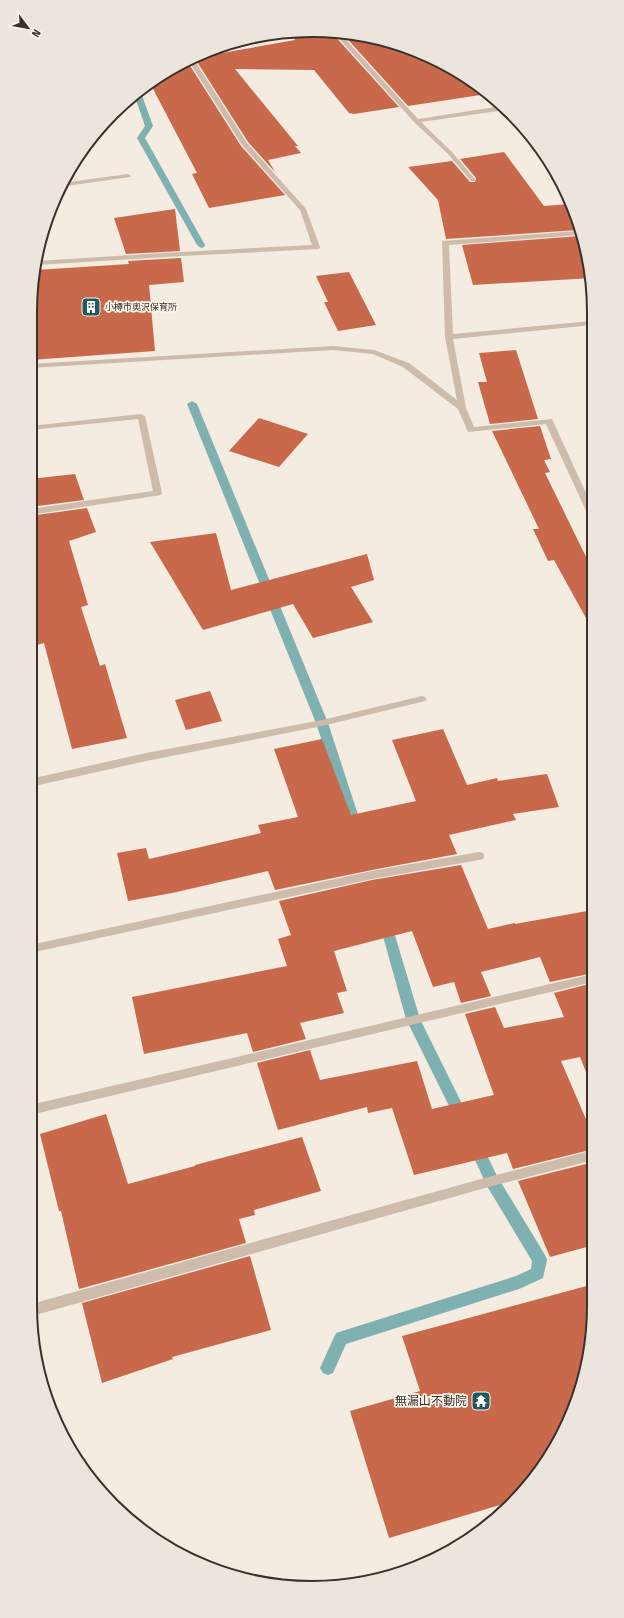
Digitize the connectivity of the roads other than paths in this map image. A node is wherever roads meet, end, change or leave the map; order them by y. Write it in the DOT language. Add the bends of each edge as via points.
graph roads {
  1 [pos="342,39"];
  2 [pos="194,63"];
  3 [pos="497,109"];
  4 [pos="416,121"];
  5 [pos="128,176"];
  6 [pos="473,180"];
  7 [pos="68,184"];
  8 [pos="575,233"];
  9 [pos="41,263"];
  10 [pos="587,323"];
  11 [pos="449,337"];
  12 [pos="37,366"];
  13 [pos="462,408"];
  14 [pos="37,427"];
  15 [pos="587,504"];
  16 [pos="37,511"];
  17 [pos="422,698"];
  18 [pos="37,781"];
  19 [pos="479,856"];
  20 [pos="37,947"];
  21 [pos="587,979"];
  22 [pos="37,1108"];
  23 [pos="587,1157"];
  24 [pos="37,1308"];
  1 -- 4 [label="street"];
  2 -- 9 [label="street" via="244,144 303,209 316,247"];
  3 -- 4 [label="street"];
  4 -- 6 [label="street" via="450,153"];
  5 -- 7 [label="street"];
  8 -- 11 [label="street" via="445,244"];
  10 -- 11 [label="street"];
  11 -- 13 [label="street"];
  12 -- 13 [label="street" via="333,348 374,352 406,365"];
  13 -- 15 [label="street" via="471,430 549,421"];
  14 -- 16 [label="street" via="141,416 158,494"];
  17 -- 18 [label="street" via="322,723 146,757"];
  19 -- 20 [label="street" via="372,875"];
  21 -- 22 [label="street"];
  23 -- 24 [label="street"];
}
